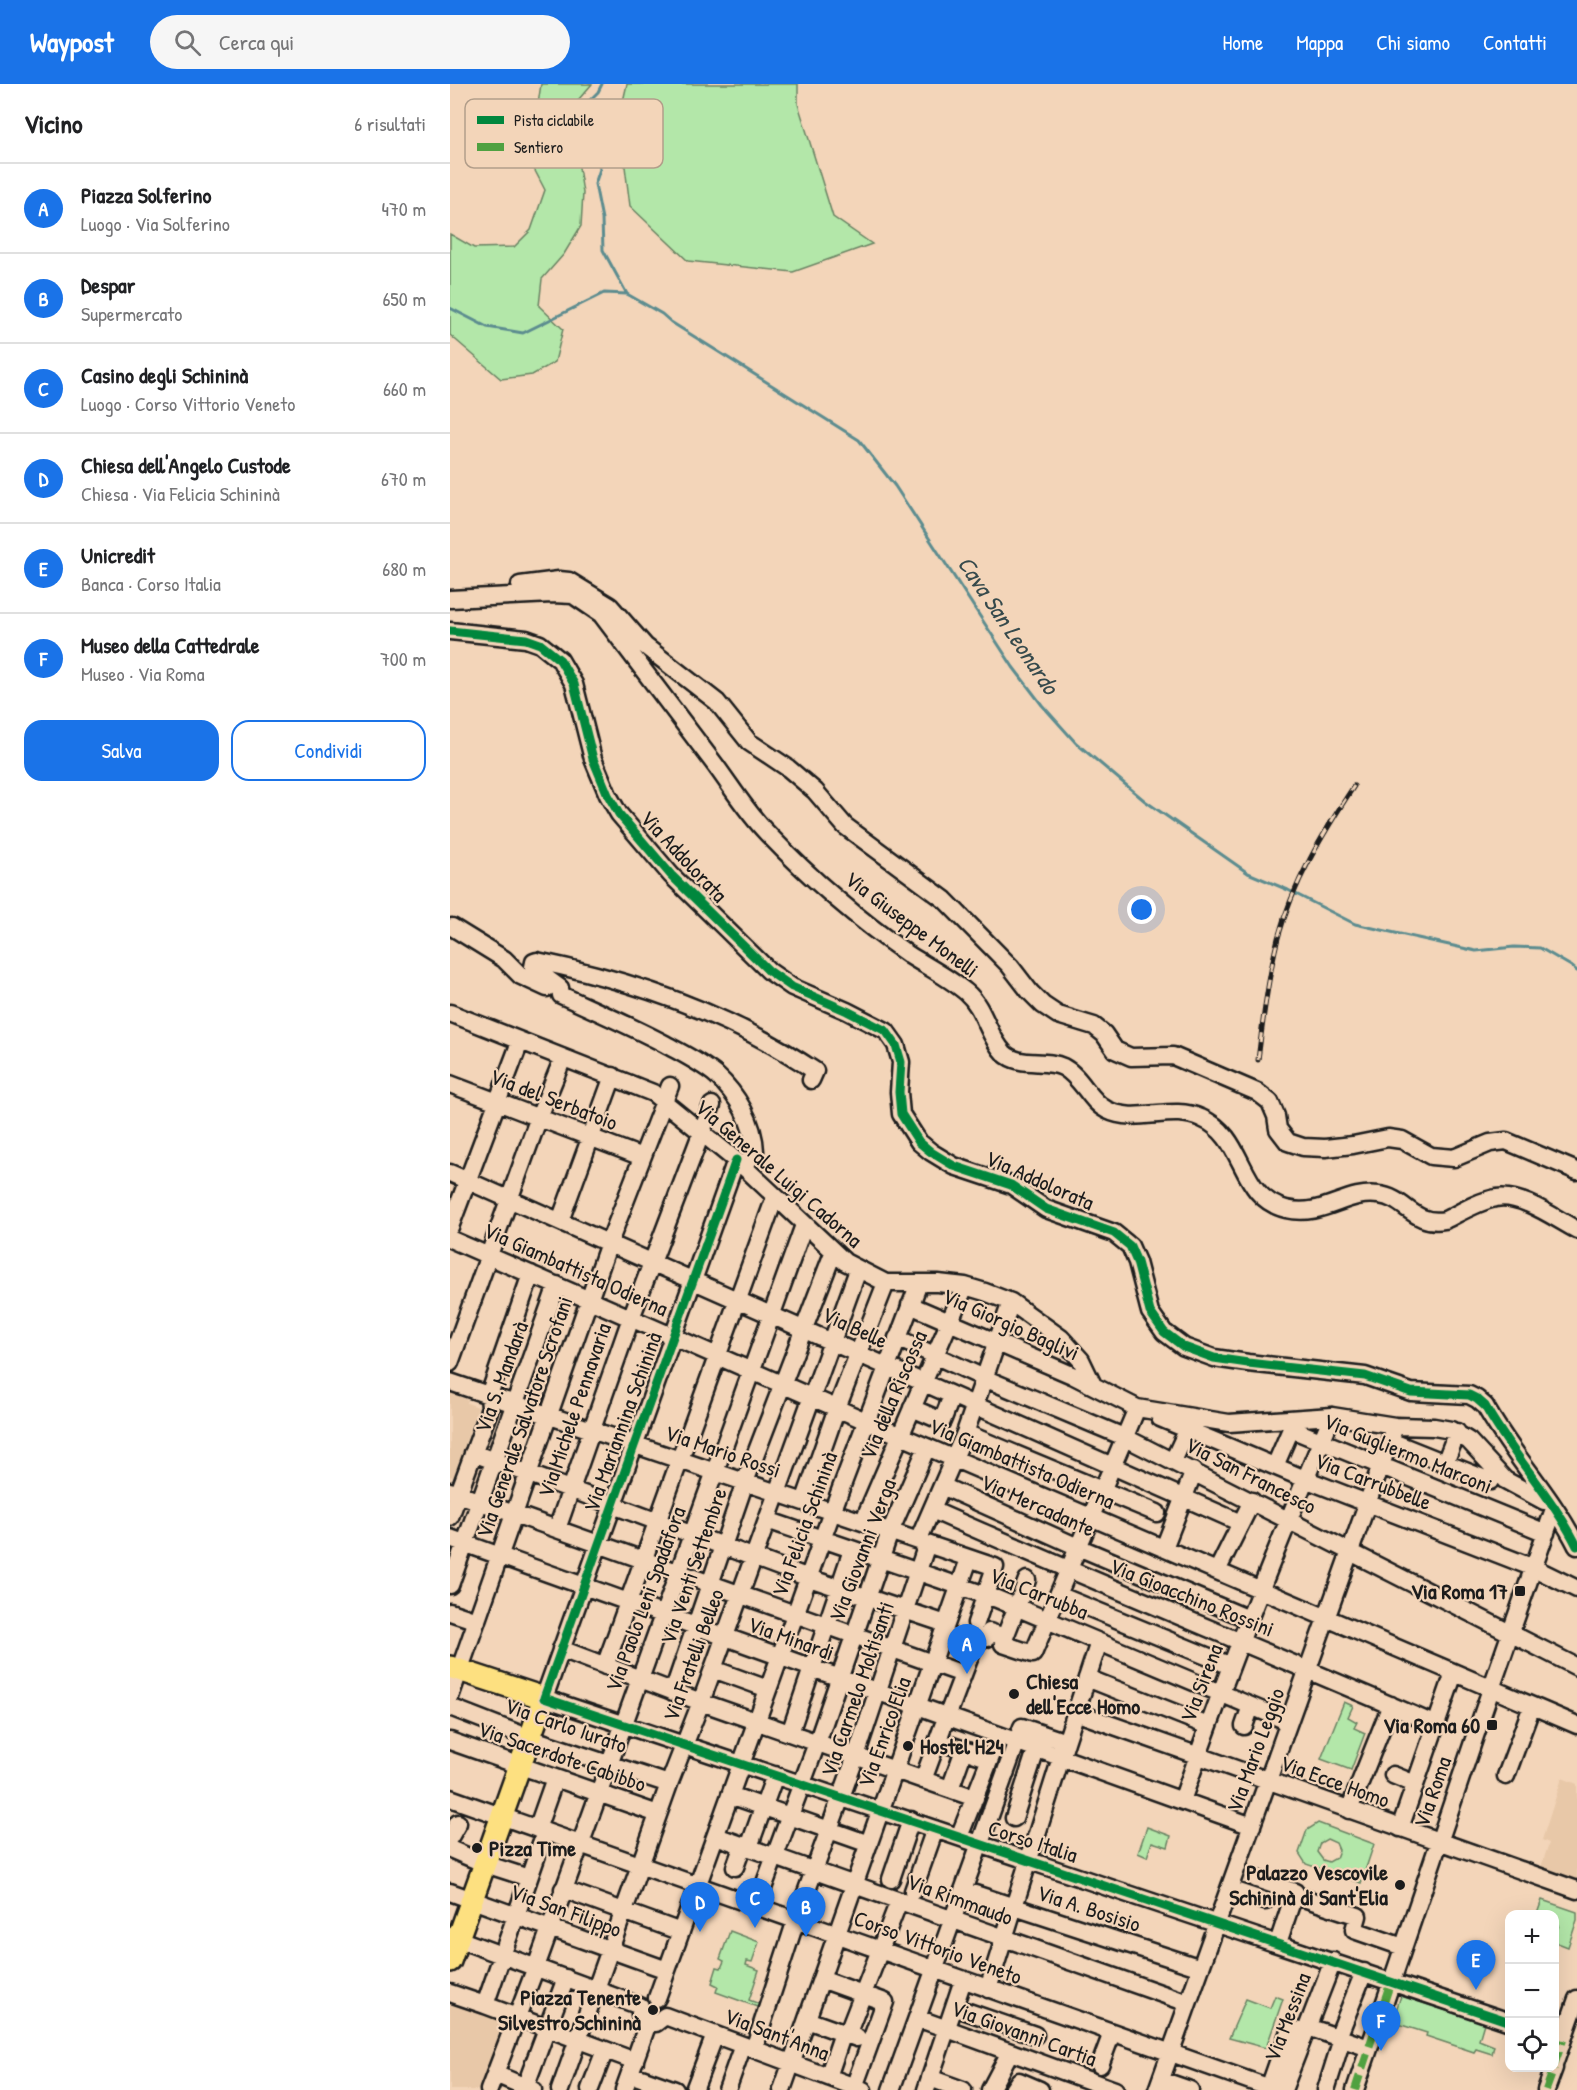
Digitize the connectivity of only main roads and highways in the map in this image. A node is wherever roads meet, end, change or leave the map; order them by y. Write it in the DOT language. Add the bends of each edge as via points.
graph roads {
  1 [pos="455,1668"];
  2 [pos="544,1698"];
  3 [pos="454,1937"];
  4 [pos="450,1961"];
  1 -- 2 [label="main road, Corso Italia"];
  2 -- 3 [label="main road, Via Mariannina Schininà" via="472,1900"];
  3 -- 4 [label="main road, Via Mariannina Schininà"];
}
